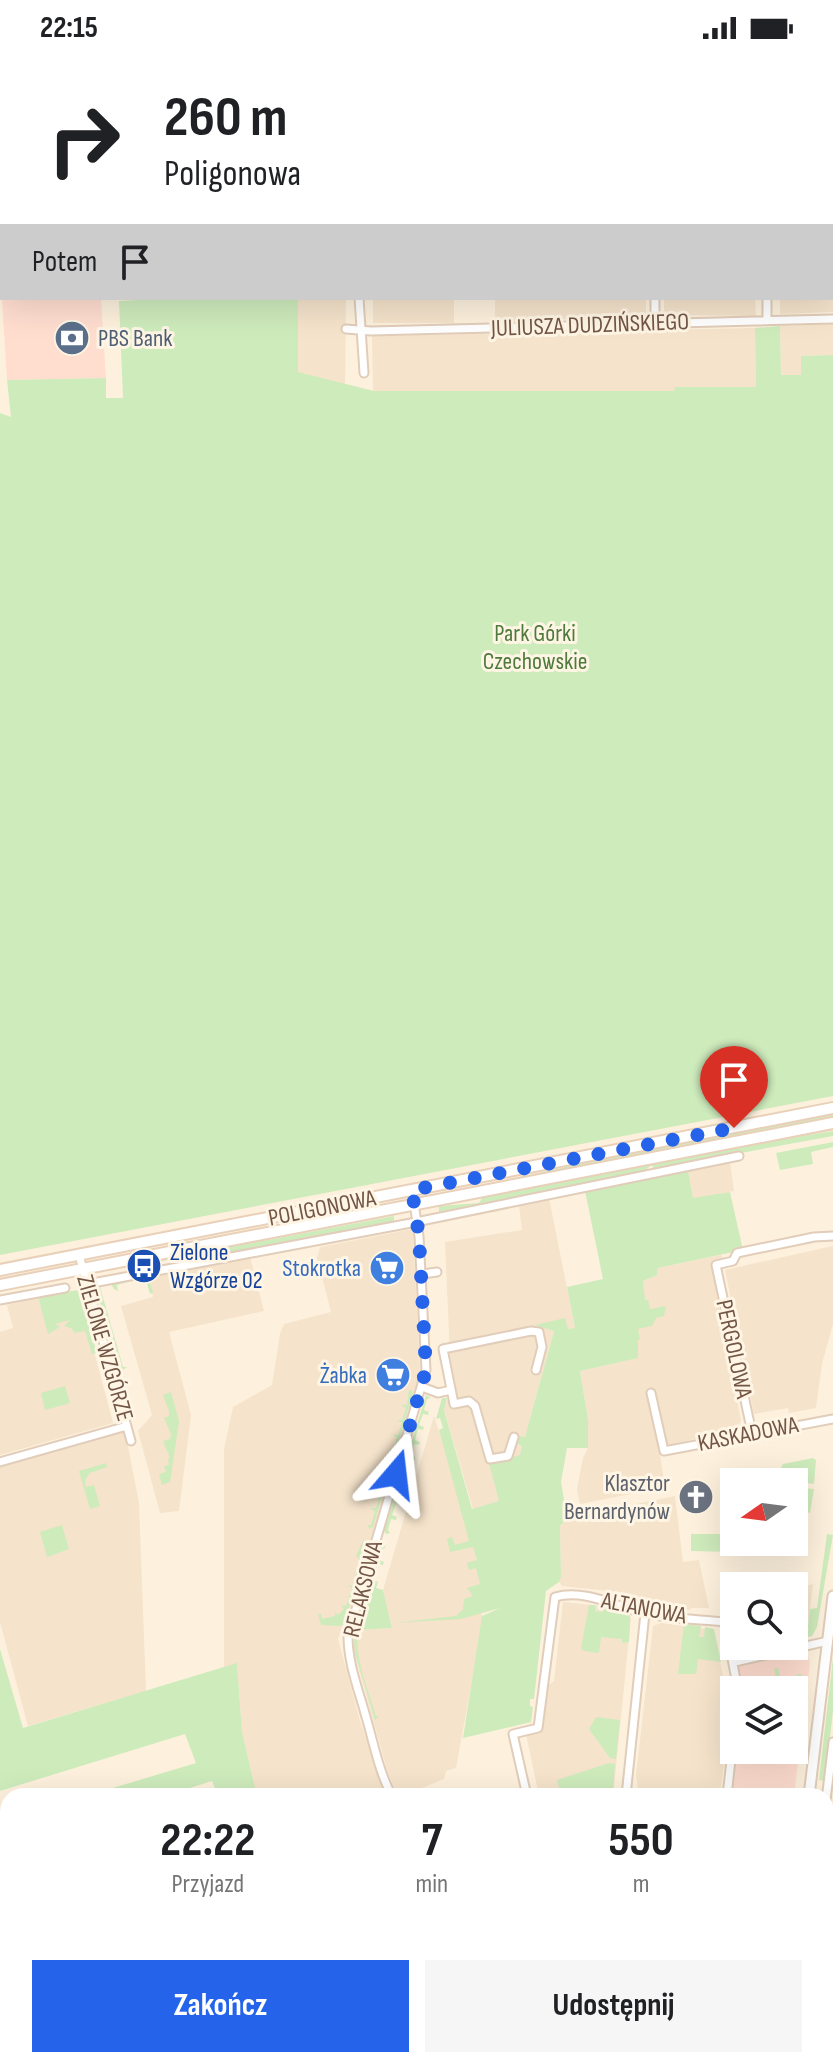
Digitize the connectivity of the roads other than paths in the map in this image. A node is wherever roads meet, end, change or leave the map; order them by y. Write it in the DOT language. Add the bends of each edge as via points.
graph roads {
  1 [pos="359,300"];
  2 [pos="655,300"];
  3 [pos="767,300"];
  4 [pos="833,319"];
  5 [pos="767,321"];
  6 [pos="655,323"];
  7 [pos="346,329"];
  8 [pos="359,329"];
  9 [pos="364,373"];
  10 [pos="833,1108"];
  11 [pos="833,1123"];
  12 [pos="739,1156"];
  13 [pos="412,1190"];
  14 [pos="415,1203"];
  15 [pos="417,1221"];
  16 [pos="833,1236"];
  17 [pos="79,1255"];
  18 [pos="82,1269"];
  19 [pos="0,1270"];
  20 [pos="437,1272"];
  21 [pos="422,1274"];
  22 [pos="98,1282"];
  23 [pos="0,1285"];
  24 [pos="65,1288"];
  25 [pos="0,1300"];
  26 [pos="536,1370"];
  27 [pos="422,1387"];
  28 [pos="451,1390"];
  29 [pos="651,1393"];
  30 [pos="833,1419"];
  31 [pos="127,1426"];
  32 [pos="752,1433"];
  33 [pos="514,1437"];
  34 [pos="131,1441"];
  35 [pos="0,1462"];
  36 [pos="833,1596"];
  37 [pos="645,1613"];
  38 [pos="828,1641"];
  39 [pos="735,1662"];
  40 [pos="736,1676"];
  41 [pos="833,1742"];
  42 [pos="731,1764"];
  43 [pos="388,1788"];
  44 [pos="525,1788"];
  45 [pos="627,1788"];
  46 [pos="728,1788"];
  47 [pos="810,1788"];
  48 [pos="827,1788"];
  1 -- 8 [label="street"];
  2 -- 6 [label="street"];
  3 -- 5 [label="street"];
  4 -- 5 [label="street, JULIUSZA DUDZIŃSKIEGO"];
  5 -- 6 [label="street, JULIUSZA DUDZIŃSKIEGO"];
  6 -- 8 [label="street, JULIUSZA DUDZIŃSKIEGO"];
  7 -- 8 [label="street, JULIUSZA DUDZIŃSKIEGO"];
  8 -- 9 [label="street"];
  10 -- 13 [label="main road, POLIGONOWA"];
  11 -- 14 [label="main road, POLIGONOWA"];
  12 -- 15 [label="street"];
  13 -- 14 [label="street, RELAKSOWA"];
  13 -- 17 [label="main road, POLIGONOWA"];
  14 -- 15 [label="street, RELAKSOWA"];
  14 -- 18 [label="main road, POLIGONOWA"];
  15 -- 21 [label="street, RELAKSOWA"];
  15 -- 22 [label="street"];
  16 -- 32 [label="street, PERGOLOWA" via="737,1253 733,1261 716,1265"];
  17 -- 18 [label="street, ZIELONE WZGÓRZE"];
  17 -- 19 [label="main road, POLIGONOWA"];
  18 -- 23 [label="main road, POLIGONOWA"];
  18 -- 31 [label="street, ZIELONE WZGÓRZE"];
  20 -- 21 [label="street"];
  21 -- 27 [label="street, RELAKSOWA"];
  24 -- 25 [label="street"];
  26 -- 28 [label="street" via="542,1347 539,1332 443,1349"];
  27 -- 28 [label="street" via="438,1393"];
  27 -- 43 [label="street, RELAKSOWA" via="348,1633 357,1685"];
  28 -- 33 [label="street" via="454,1404 469,1401 475,1406 490,1459 508,1456"];
  29 -- 32 [label="street, KASKADOWA" via="664,1451"];
  30 -- 32 [label="street, KASKADOWA"];
  31 -- 34 [label="street, ZIELONE WZGÓRZE"];
  31 -- 35 [label="street"];
  36 -- 38 [label="street"];
  37 -- 39 [label="street, ALTANOWA" via="725,1622"];
  37 -- 44 [label="street, ALTANOWA" via="607,1600 561,1595 553,1601 538,1728 513,1734"];
  37 -- 45 [label="street"];
  38 -- 39 [label="street"];
  38 -- 47 [label="street"];
  39 -- 40 [label="street"];
  41 -- 48 [label="street"];
  42 -- 46 [label="street"];
}
